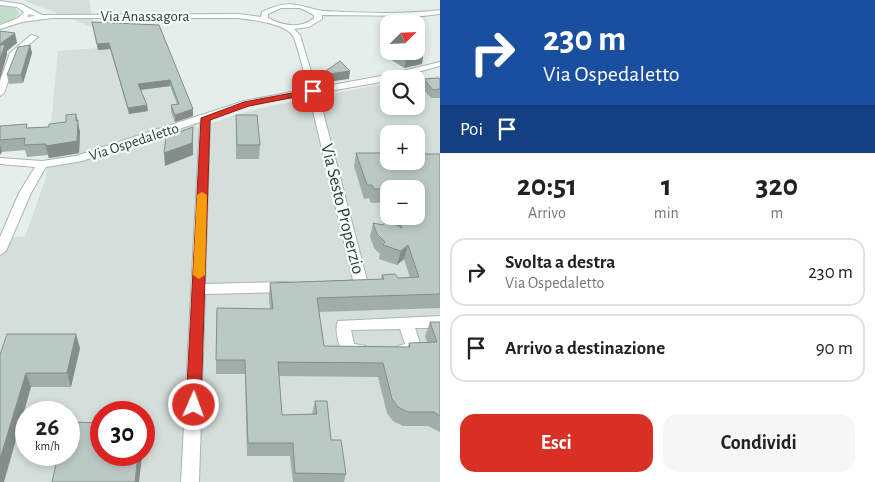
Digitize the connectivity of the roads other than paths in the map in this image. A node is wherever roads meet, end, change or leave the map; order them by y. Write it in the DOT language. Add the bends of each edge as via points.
graph roads {
  1 [pos="284,0"];
  2 [pos="289,0"];
  3 [pos="9,2"];
  4 [pos="0,3"];
  5 [pos="304,7"];
  6 [pos="270,9"];
  7 [pos="27,12"];
  8 [pos="440,12"];
  9 [pos="52,16"];
  10 [pos="238,16"];
  11 [pos="317,16"];
  12 [pos="440,18"];
  13 [pos="21,20"];
  14 [pos="270,22"];
  15 [pos="1,27"];
  16 [pos="299,30"];
  17 [pos="34,37"];
  18 [pos="440,64"];
  19 [pos="313,91"];
  20 [pos="0,93"];
  21 [pos="205,118"];
  22 [pos="0,161"];
  23 [pos="42,164"];
  24 [pos="0,251"];
  25 [pos="332,285"];
  26 [pos="294,286"];
  27 [pos="198,289"];
  28 [pos="440,322"];
  29 [pos="406,323"];
  30 [pos="190,482"];
  1 -- 6 [label="street"];
  2 -- 5 [label="street"];
  3 -- 4 [label="street"];
  3 -- 7 [label="street"];
  5 -- 6 [label="street, Via Anassagora"];
  5 -- 11 [label="street"];
  6 -- 10 [label="street, Via Anassagora"];
  6 -- 14 [label="street" via="263,16"];
  7 -- 9 [label="street, Via Anassagora"];
  7 -- 13 [label="street"];
  8 -- 11 [label="street"];
  9 -- 10 [label="street, Via Anassagora"];
  9 -- 13 [label="street, Via Anassagora"];
  10 -- 14 [label="street, Via Anassagora"];
  11 -- 12 [label="street"];
  11 -- 16 [label="street"];
  13 -- 15 [label="street, Via Anassagora"];
  14 -- 16 [label="street, Via Anassagora"];
  16 -- 19 [label="street, Via Sesto Properzio"];
  17 -- 20 [label="street" via="14,52"];
  18 -- 19 [label="street, Via Ospedaletto" via="405,74"];
  19 -- 21 [label="street, Via Ospedaletto" via="247,103"];
  19 -- 25 [label="street, Via Sesto Properzio" via="361,284"];
  21 -- 23 [label="street, Via Ospedaletto" via="96,155"];
  21 -- 27 [label="street"];
  22 -- 23 [label="street, Via Ospedaletto"];
  23 -- 24 [label="street" via="25,193"];
  26 -- 27 [label="street"];
  27 -- 30 [label="street"];
  28 -- 29 [label="street"];
  29 -- 29 [label="street" via="343,325 348,350 414,350"];
}
